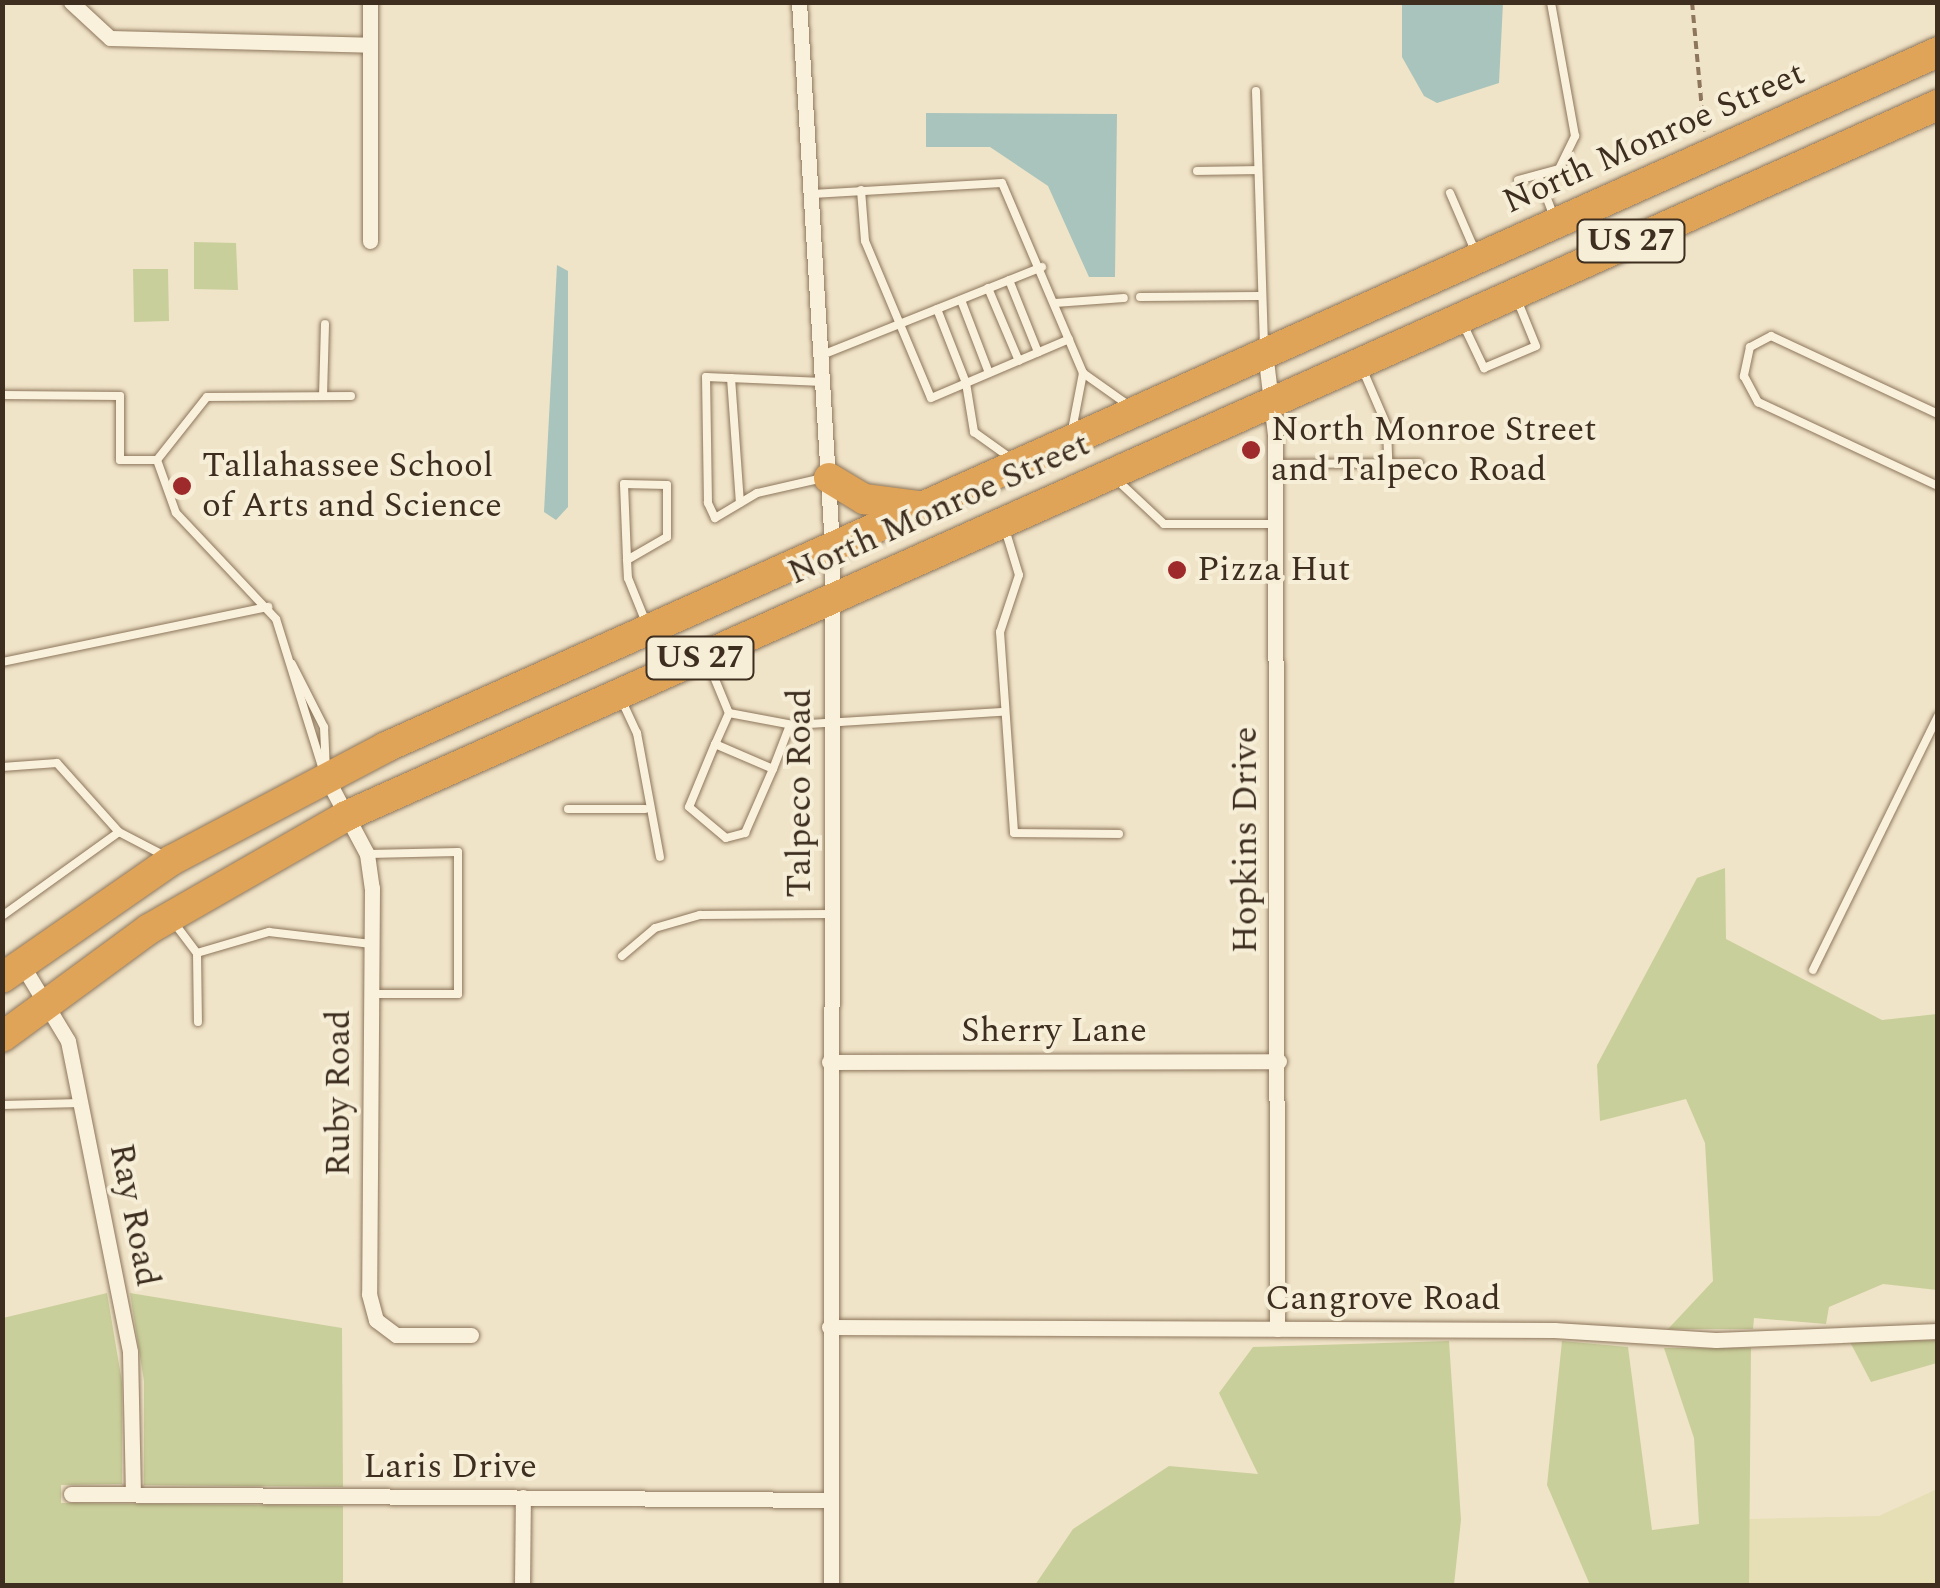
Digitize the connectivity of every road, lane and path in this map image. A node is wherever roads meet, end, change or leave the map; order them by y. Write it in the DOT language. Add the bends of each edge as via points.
graph roads {
  1 [pos="72,2"];
  2 [pos="370,2"];
  3 [pos="798,2"];
  4 [pos="1551,2"];
  5 [pos="1692,2"];
  6 [pos="370,45"];
  7 [pos="1938,52"];
  8 [pos="1256,91"];
  9 [pos="1938,104"];
  10 [pos="1714,154"];
  11 [pos="1258,170"];
  12 [pos="1197,171"];
  13 [pos="1538,175"];
  14 [pos="1518,180"];
  15 [pos="861,190"];
  16 [pos="1450,193"];
  17 [pos="811,194"];
  18 [pos="1556,223"];
  19 [pos="370,240"];
  20 [pos="1469,262"];
  21 [pos="1042,267"];
  22 [pos="1008,280"];
  23 [pos="988,288"];
  24 [pos="1515,293"];
  25 [pos="1140,296"];
  26 [pos="1260,296"];
  27 [pos="1124,298"];
  28 [pos="961,300"];
  29 [pos="1056,303"];
  30 [pos="937,309"];
  31 [pos="1470,313"];
  32 [pos="325,324"];
  33 [pos="900,324"];
  34 [pos="1070,339"];
  35 [pos="1038,352"];
  36 [pos="1265,352"];
  37 [pos="822,355"];
  38 [pos="1018,361"];
  39 [pos="1358,362"];
  40 [pos="989,374"];
  41 [pos="1082,374"];
  42 [pos="731,378"];
  43 [pos="823,382"];
  44 [pos="966,383"];
  45 [pos="2,395"];
  46 [pos="323,396"];
  47 [pos="350,396"];
  48 [pos="1271,402"];
  49 [pos="1135,410"];
  50 [pos="1938,414"];
  51 [pos="1070,440"];
  52 [pos="158,460"];
  53 [pos="1018,462"];
  54 [pos="1388,463"];
  55 [pos="1418,463"];
  56 [pos="1275,464"];
  57 [pos="1108,473"];
  58 [pos="829,478"];
  59 [pos="1938,486"];
  60 [pos="740,503"];
  61 [pos="922,506"];
  62 [pos="1002,521"];
  63 [pos="1276,524"];
  64 [pos="832,547"];
  65 [pos="627,560"];
  66 [pos="832,599"];
  67 [pos="268,607"];
  68 [pos="649,629"];
  69 [pos="705,656"];
  70 [pos="2,662"];
  71 [pos="292,664"];
  72 [pos="619,694"];
  73 [pos="1002,712"];
  74 [pos="728,713"];
  75 [pos="1938,716"];
  76 [pos="831,723"];
  77 [pos="790,725"];
  78 [pos="715,744"];
  79 [pos="2,767"];
  80 [pos="773,769"];
  81 [pos="326,776"];
  82 [pos="568,809"];
  83 [pos="645,809"];
  84 [pos="346,816"];
  85 [pos="119,832"];
  86 [pos="1118,834"];
  87 [pos="368,854"];
  88 [pos="660,857"];
  89 [pos="172,860"];
  90 [pos="830,914"];
  91 [pos="2,916"];
  92 [pos="170,916"];
  93 [pos="371,944"];
  94 [pos="197,953"];
  95 [pos="622,956"];
  96 [pos="12,970"];
  97 [pos="1814,970"];
  98 [pos="370,994"];
  99 [pos="46,999"];
  100 [pos="198,1022"];
  101 [pos="2,1037"];
  102 [pos="1278,1061"];
  103 [pos="829,1062"];
  104 [pos="81,1103"];
  105 [pos="2,1105"];
  106 [pos="828,1327"];
  107 [pos="1277,1329"];
  108 [pos="1938,1331"];
  109 [pos="470,1334"];
  110 [pos="72,1494"];
  111 [pos="133,1494"];
  112 [pos="523,1497"];
  113 [pos="829,1500"];
  114 [pos="522,1586"];
  115 [pos="831,1586"];
  1 -- 6 [label="street" via="110,38"];
  2 -- 6 [label="street"];
  3 -- 17 [label="street, Talpeco Road"];
  4 -- 13 [label="lane" via="1576,136 1559,169"];
  5 -- 10 [label="path" via="1699,120"];
  6 -- 19 [label="street"];
  7 -- 10 [label="highway, North Monroe Street / US 27"];
  8 -- 11 [label="lane"];
  9 -- 24 [label="highway, North Monroe Street / US 27"];
  10 -- 18 [label="highway, North Monroe Street / US 27"];
  11 -- 12 [label="lane"];
  11 -- 26 [label="lane"];
  13 -- 14 [label="lane"];
  13 -- 18 [label="lane"];
  15 -- 17 [label="lane"];
  15 -- 21 [label="lane" via="1002,183"];
  15 -- 33 [label="lane" via="865,241"];
  16 -- 20 [label="lane"];
  17 -- 37 [label="street, Talpeco Road"];
  18 -- 20 [label="highway, North Monroe Street / US 27"];
  20 -- 31 [label="highway"];
  20 -- 36 [label="highway, North Monroe Street / US 27"];
  21 -- 22 [label="lane"];
  21 -- 29 [label="lane"];
  22 -- 23 [label="lane"];
  22 -- 35 [label="lane"];
  23 -- 28 [label="lane"];
  23 -- 38 [label="lane"];
  24 -- 31 [label="highway, North Monroe Street / US 27"];
  24 -- 31 [label="lane" via="1536,346 1484,368"];
  25 -- 26 [label="lane"];
  26 -- 36 [label="lane"];
  27 -- 29 [label="lane"];
  28 -- 30 [label="lane"];
  28 -- 40 [label="lane"];
  29 -- 34 [label="lane"];
  30 -- 33 [label="lane"];
  30 -- 44 [label="lane"];
  31 -- 39 [label="highway, North Monroe Street / US 27"];
  32 -- 46 [label="lane"];
  33 -- 37 [label="lane"];
  33 -- 44 [label="lane" via="931,398"];
  34 -- 35 [label="lane"];
  34 -- 41 [label="lane"];
  35 -- 38 [label="lane"];
  36 -- 48 [label="street, Hopkins Drive"];
  36 -- 49 [label="highway, North Monroe Street / US 27"];
  37 -- 43 [label="street, Talpeco Road"];
  38 -- 40 [label="lane"];
  39 -- 48 [label="highway, North Monroe Street / US 27"];
  39 -- 54 [label="lane" via="1384,416"];
  40 -- 44 [label="lane"];
  41 -- 49 [label="lane"];
  41 -- 51 [label="lane"];
  42 -- 43 [label="lane"];
  42 -- 60 [label="lane"];
  42 -- 60 [label="lane" via="706,377 708,503 715,518"];
  43 -- 58 [label="street, Talpeco Road"];
  44 -- 53 [label="lane" via="974,432"];
  45 -- 52 [label="lane" via="120,396 120,460"];
  46 -- 47 [label="lane"];
  46 -- 52 [label="lane" via="207,397"];
  48 -- 56 [label="street, Hopkins Drive"];
  48 -- 57 [label="highway, North Monroe Street / US 27"];
  49 -- 51 [label="highway, North Monroe Street / US 27"];
  50 -- 59 [label="lane" via="1771,336 1750,347 1744,376 1758,402"];
  51 -- 53 [label="highway, North Monroe Street / US 27"];
  52 -- 67 [label="lane" via="176,512"];
  53 -- 61 [label="highway, North Monroe Street / US 27"];
  54 -- 55 [label="lane"];
  54 -- 56 [label="lane"];
  56 -- 63 [label="street, Hopkins Drive"];
  57 -- 62 [label="highway, North Monroe Street / US 27"];
  57 -- 63 [label="lane" via="1164,524"];
  58 -- 60 [label="lane"];
  58 -- 61 [label="highway" via="864,499"];
  58 -- 64 [label="street, Talpeco Road"];
  61 -- 64 [label="highway, North Monroe Street / US 27"];
  62 -- 66 [label="highway, North Monroe Street / US 27"];
  62 -- 73 [label="lane" via="1018,575 1000,632"];
  63 -- 102 [label="street, Hopkins Drive"];
  64 -- 66 [label="street, Talpeco Road"];
  64 -- 68 [label="highway, North Monroe Street / US 27"];
  65 -- 65 [label="lane" via="667,536 667,486 624,484"];
  65 -- 68 [label="lane"];
  66 -- 69 [label="highway, North Monroe Street / US 27"];
  66 -- 76 [label="street, Talpeco Road"];
  67 -- 70 [label="lane"];
  67 -- 71 [label="lane"];
  68 -- 81 [label="highway, North Monroe Street / US 27"];
  69 -- 72 [label="highway, North Monroe Street / US 27"];
  69 -- 74 [label="lane"];
  71 -- 81 [label="lane" via="302,725"];
  71 -- 81 [label="lane" via="324,727"];
  72 -- 83 [label="lane" via="637,733"];
  72 -- 84 [label="highway, North Monroe Street / US 27"];
  73 -- 76 [label="lane"];
  73 -- 86 [label="lane" via="1014,833"];
  74 -- 77 [label="lane"];
  74 -- 78 [label="lane"];
  75 -- 97 [label="lane"];
  76 -- 77 [label="lane"];
  76 -- 90 [label="street, Talpeco Road"];
  77 -- 80 [label="lane"];
  78 -- 80 [label="lane"];
  78 -- 80 [label="lane" via="689,807 726,838 745,832"];
  79 -- 85 [label="lane" via="42,757 58,762"];
  81 -- 84 [label="street, Ruby Road"];
  81 -- 89 [label="highway, North Monroe Street / US 27"];
  82 -- 83 [label="lane"];
  83 -- 88 [label="lane"];
  84 -- 87 [label="street, Ruby Road"];
  84 -- 92 [label="highway, North Monroe Street / US 27"];
  85 -- 89 [label="lane"];
  85 -- 91 [label="lane"];
  87 -- 93 [label="street, Ruby Road"];
  87 -- 98 [label="lane" via="458,852 458,994"];
  89 -- 96 [label="highway, North Monroe Street / US 27"];
  90 -- 95 [label="lane" via="700,915 655,928"];
  90 -- 103 [label="street, Talpeco Road"];
  92 -- 94 [label="lane"];
  92 -- 99 [label="highway, North Monroe Street / US 27"];
  93 -- 94 [label="lane" via="269,932"];
  93 -- 98 [label="street, Ruby Road"];
  94 -- 100 [label="lane"];
  96 -- 99 [label="street, Ray Road"];
  98 -- 109 [label="street, Ruby Road" via="369,1294 376,1320 396,1334"];
  99 -- 101 [label="highway, North Monroe Street / US 27"];
  99 -- 104 [label="street, Ray Road" via="68,1041"];
  102 -- 103 [label="street, Sherry Lane"];
  102 -- 107 [label="street, Hopkins Drive"];
  103 -- 106 [label="street, Talpeco Road"];
  104 -- 105 [label="lane"];
  104 -- 111 [label="street, Ray Road" via="132,1367"];
  106 -- 107 [label="street, Cangrove Road"];
  106 -- 113 [label="street, Talpeco Road"];
  107 -- 108 [label="street, Cangrove Road" via="1716,1340"];
  110 -- 111 [label="street, Laris Drive"];
  111 -- 112 [label="street, Laris Drive"];
  112 -- 113 [label="street, Laris Drive"];
  112 -- 114 [label="street"];
  113 -- 115 [label="street, Talpeco Road"];
}
